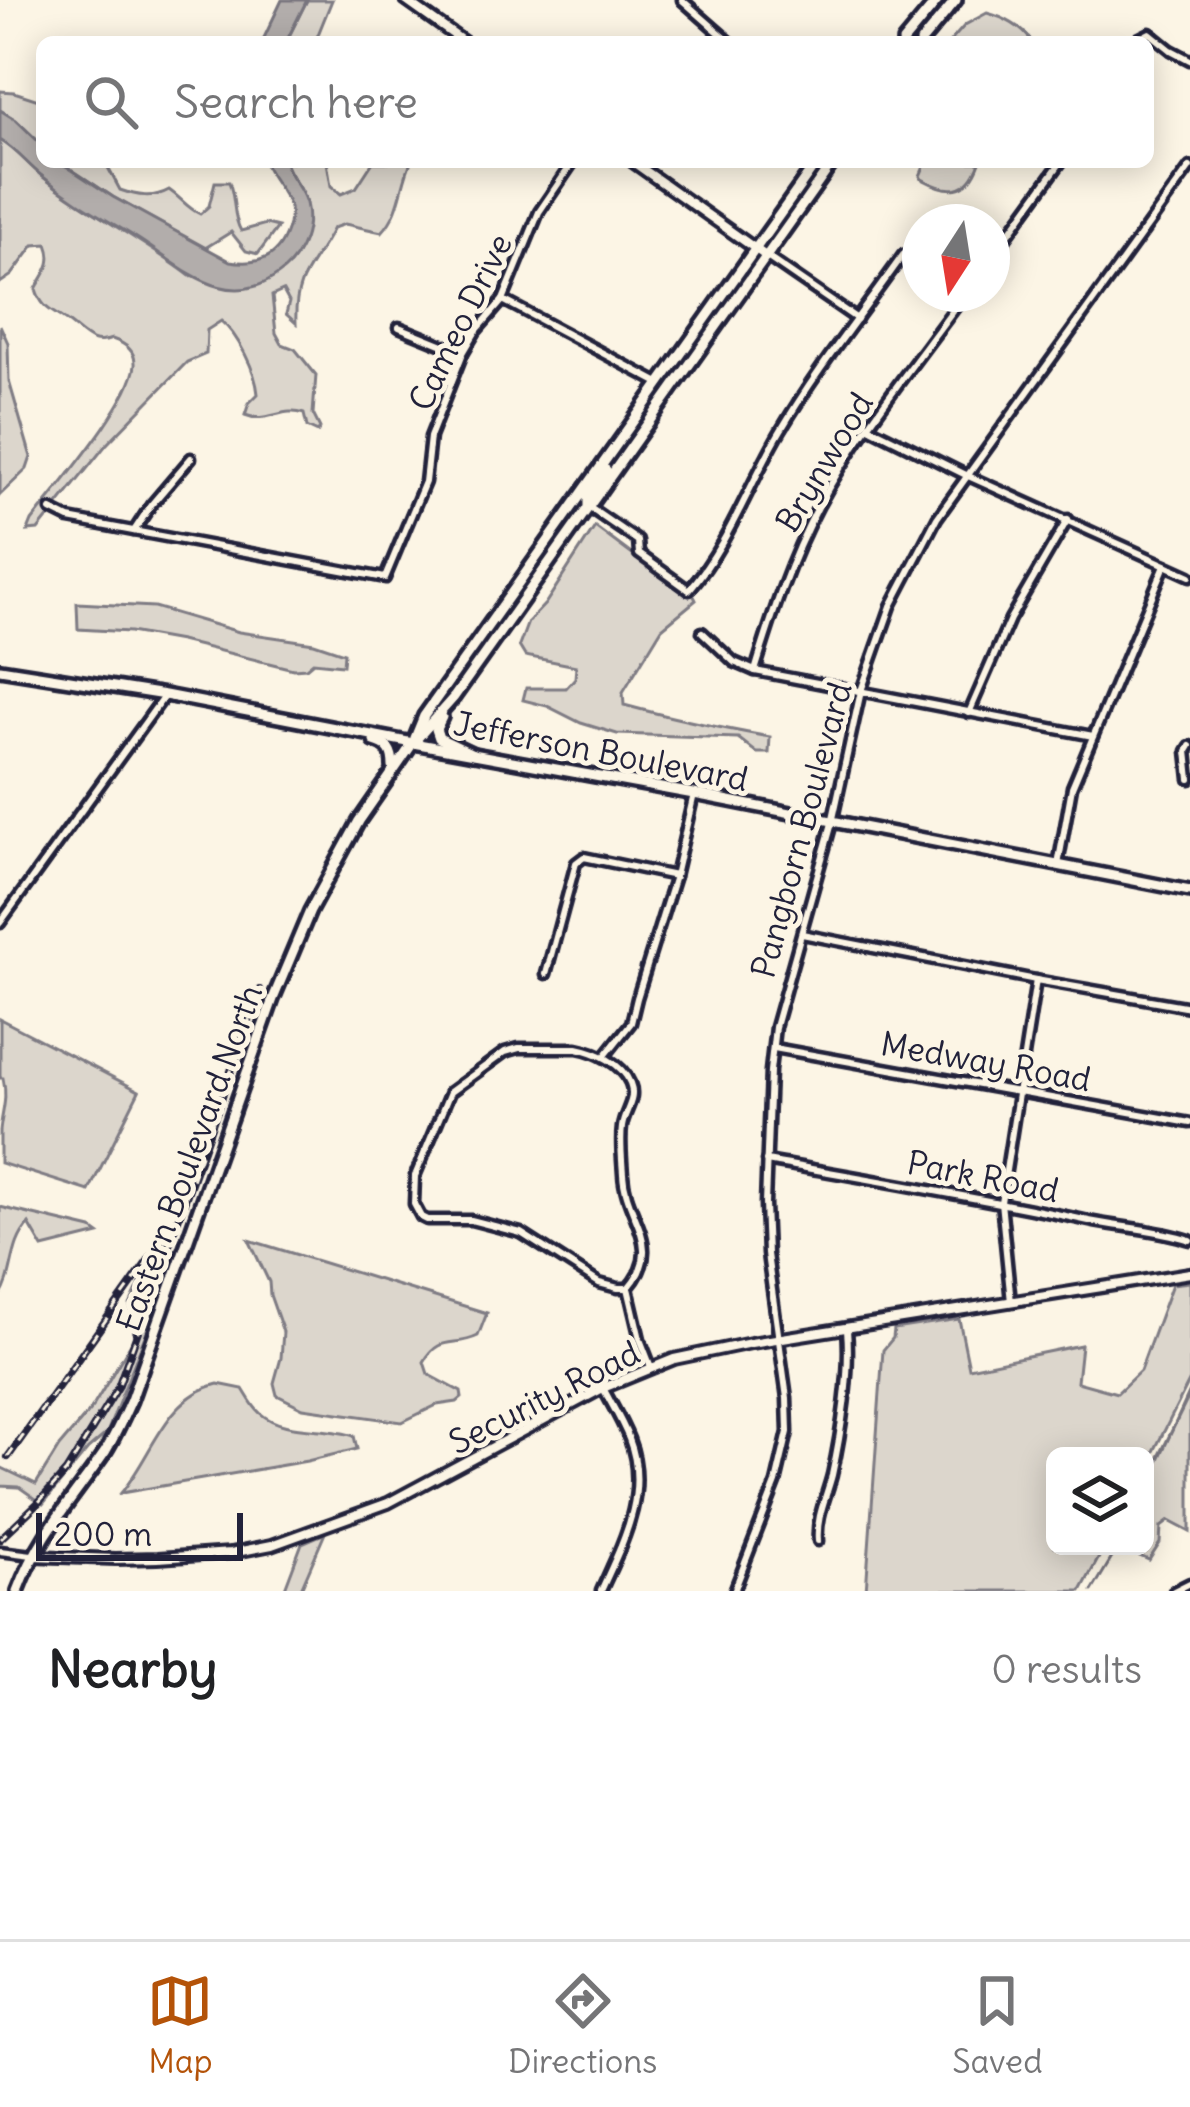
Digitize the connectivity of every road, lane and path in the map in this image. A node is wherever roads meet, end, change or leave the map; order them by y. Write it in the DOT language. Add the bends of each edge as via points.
graph roads {
  1 [pos="405,0"];
  2 [pos="682,0"];
  3 [pos="938,0"];
  4 [pos="956,0"];
  5 [pos="456,36"];
  6 [pos="723,36"];
  7 [pos="908,36"];
  8 [pos="926,36"];
  9 [pos="1154,36"];
  10 [pos="1190,60"];
  11 [pos="1190,167"];
  12 [pos="569,168"];
  13 [pos="641,168"];
  14 [pos="813,168"];
  15 [pos="826,168"];
  16 [pos="1057,168"];
  17 [pos="1010,232"];
  18 [pos="755,249"];
  19 [pos="766,256"];
  20 [pos="902,257"];
  21 [pos="503,300"];
  22 [pos="952,312"];
  23 [pos="857,319"];
  24 [pos="399,327"];
  25 [pos="463,353"];
  26 [pos="661,384"];
  27 [pos="868,427"];
  28 [pos="618,443"];
  29 [pos="191,458"];
  30 [pos="622,460"];
  31 [pos="966,475"];
  32 [pos="589,507"];
  33 [pos="51,510"];
  34 [pos="1067,519"];
  35 [pos="134,531"];
  36 [pos="1166,565"];
  37 [pos="1190,576"];
  38 [pos="702,632"];
  39 [pos="0,669"];
  40 [pos="755,671"];
  41 [pos="861,692"];
  42 [pos="165,695"];
  43 [pos="454,698"];
  44 [pos="969,713"];
  45 [pos="340,730"];
  46 [pos="1093,736"];
  47 [pos="413,743"];
  48 [pos="1190,746"];
  49 [pos="472,754"];
  50 [pos="392,772"];
  51 [pos="1190,779"];
  52 [pos="694,794"];
  53 [pos="832,823"];
  54 [pos="1058,866"];
  55 [pos="674,876"];
  56 [pos="1190,891"];
  57 [pos="0,923"];
  58 [pos="802,934"];
  59 [pos="546,974"];
  60 [pos="1036,980"];
  61 [pos="1190,1007"];
  62 [pos="773,1048"];
  63 [pos="604,1057"];
  64 [pos="1018,1092"];
  65 [pos="1190,1123"];
  66 [pos="766,1161"];
  67 [pos="1001,1202"];
  68 [pos="1190,1240"];
  69 [pos="1190,1274"];
  70 [pos="628,1288"];
  71 [pos="1011,1302"];
  72 [pos="848,1330"];
  73 [pos="778,1339"];
  74 [pos="651,1367"];
  75 [pos="603,1388"];
  76 [pos="818,1541"];
  77 [pos="0,1551"];
  78 [pos="32,1556"];
  79 [pos="1190,1583"];
  80 [pos="18,1591"];
  81 [pos="602,1591"];
  82 [pos="734,1591"];
  83 [pos="1174,1591"];
  1 -- 5 [label="street"];
  2 -- 6 [label="street"];
  3 -- 7 [label="main road"];
  4 -- 8 [label="main road"];
  9 -- 10 [label="street"];
  11 -- 31 [label="street, Pangborn Boulevard"];
  12 -- 21 [label="street, Cameo Drive" via="539,212"];
  13 -- 18 [label="street"];
  14 -- 18 [label="main road, Eastern Boulevard North"];
  15 -- 19 [label="main road, Eastern Boulevard North"];
  16 -- 17 [label="street"];
  18 -- 19 [label="street"];
  18 -- 26 [label="main road, Eastern Boulevard North"];
  19 -- 23 [label="street"];
  19 -- 30 [label="main road, Eastern Boulevard North"];
  20 -- 23 [label="street"];
  21 -- 25 [label="street, Cameo Drive"];
  21 -- 26 [label="street"];
  22 -- 27 [label="street, Brynwood"];
  23 -- 32 [label="street" via="783,426 689,590"];
  24 -- 25 [label="street"];
  25 -- 35 [label="street, Cameo Drive" via="386,578"];
  26 -- 28 [label="main road, Eastern Boulevard North"];
  26 -- 30 [label="main road" via="661,398"];
  27 -- 31 [label="street"];
  27 -- 40 [label="street, Brynwood" via="818,507"];
  28 -- 32 [label="main road"];
  28 -- 47 [label="main road, Eastern Boulevard North" via="428,710"];
  29 -- 35 [label="street"];
  30 -- 32 [label="main road, Eastern Boulevard North"];
  31 -- 34 [label="street"];
  31 -- 41 [label="street, Pangborn Boulevard" via="909,568"];
  32 -- 43 [label="main road, Eastern Boulevard North"];
  33 -- 35 [label="street"];
  34 -- 36 [label="street"];
  34 -- 44 [label="street"];
  36 -- 37 [label="street"];
  36 -- 46 [label="street"];
  38 -- 40 [label="street"];
  39 -- 42 [label="main road, Jefferson Boulevard"];
  40 -- 41 [label="street"];
  41 -- 44 [label="street"];
  41 -- 53 [label="street, Pangborn Boulevard"];
  42 -- 45 [label="main road, Jefferson Boulevard"];
  42 -- 57 [label="street"];
  43 -- 47 [label="main road, Eastern Boulevard North"];
  43 -- 49 [label="main road" via="437,734"];
  44 -- 46 [label="street"];
  45 -- 47 [label="main road, Jefferson Boulevard"];
  45 -- 50 [label="main road" via="385,744"];
  46 -- 54 [label="street" via="1072,787"];
  47 -- 49 [label="main road, Jefferson Boulevard"];
  47 -- 50 [label="main road, Eastern Boulevard North"];
  48 -- 51 [label="street"];
  49 -- 52 [label="main road, Jefferson Boulevard"];
  50 -- 78 [label="main road, Eastern Boulevard North" via="331,868 290,956 131,1400"];
  52 -- 53 [label="main road, Jefferson Boulevard"];
  52 -- 55 [label="street"];
  53 -- 54 [label="main road, Jefferson Boulevard"];
  53 -- 58 [label="street, Pangborn Boulevard"];
  54 -- 56 [label="main road, Jefferson Boulevard"];
  55 -- 59 [label="street" via="584,857 576,863"];
  55 -- 63 [label="street" via="632,1023"];
  58 -- 60 [label="street"];
  58 -- 62 [label="street, Pangborn Boulevard"];
  60 -- 61 [label="street"];
  60 -- 64 [label="street"];
  62 -- 64 [label="street, Medway Road"];
  62 -- 66 [label="street, Pangborn Boulevard"];
  63 -- 70 [label="street" via="633,1091 622,1127 623,1181 644,1245 640,1273"];
  63 -- 70 [label="street" via="577,1048 519,1048 485,1064 447,1097 413,1197 422,1217 521,1233 599,1282"];
  64 -- 65 [label="street, Medway Road"];
  64 -- 67 [label="street"];
  66 -- 67 [label="street, Park Road"];
  66 -- 73 [label="street, Pangborn Boulevard"];
  67 -- 68 [label="street, Park Road"];
  67 -- 71 [label="street"];
  69 -- 71 [label="street, Security Road"];
  70 -- 74 [label="street"];
  71 -- 72 [label="street, Security Road"];
  72 -- 73 [label="street, Security Road"];
  72 -- 76 [label="street"];
  73 -- 74 [label="street, Security Road"];
  73 -- 82 [label="street, Pangborn Boulevard" via="786,1447"];
  74 -- 75 [label="street, Security Road"];
  75 -- 78 [label="street, Security Road" via="388,1503 272,1545 158,1558"];
  75 -- 81 [label="street" via="638,1476"];
  77 -- 78 [label="street, Security Road"];
  78 -- 80 [label="main road, Eastern Boulevard North"];
  79 -- 83 [label="street"];
}
